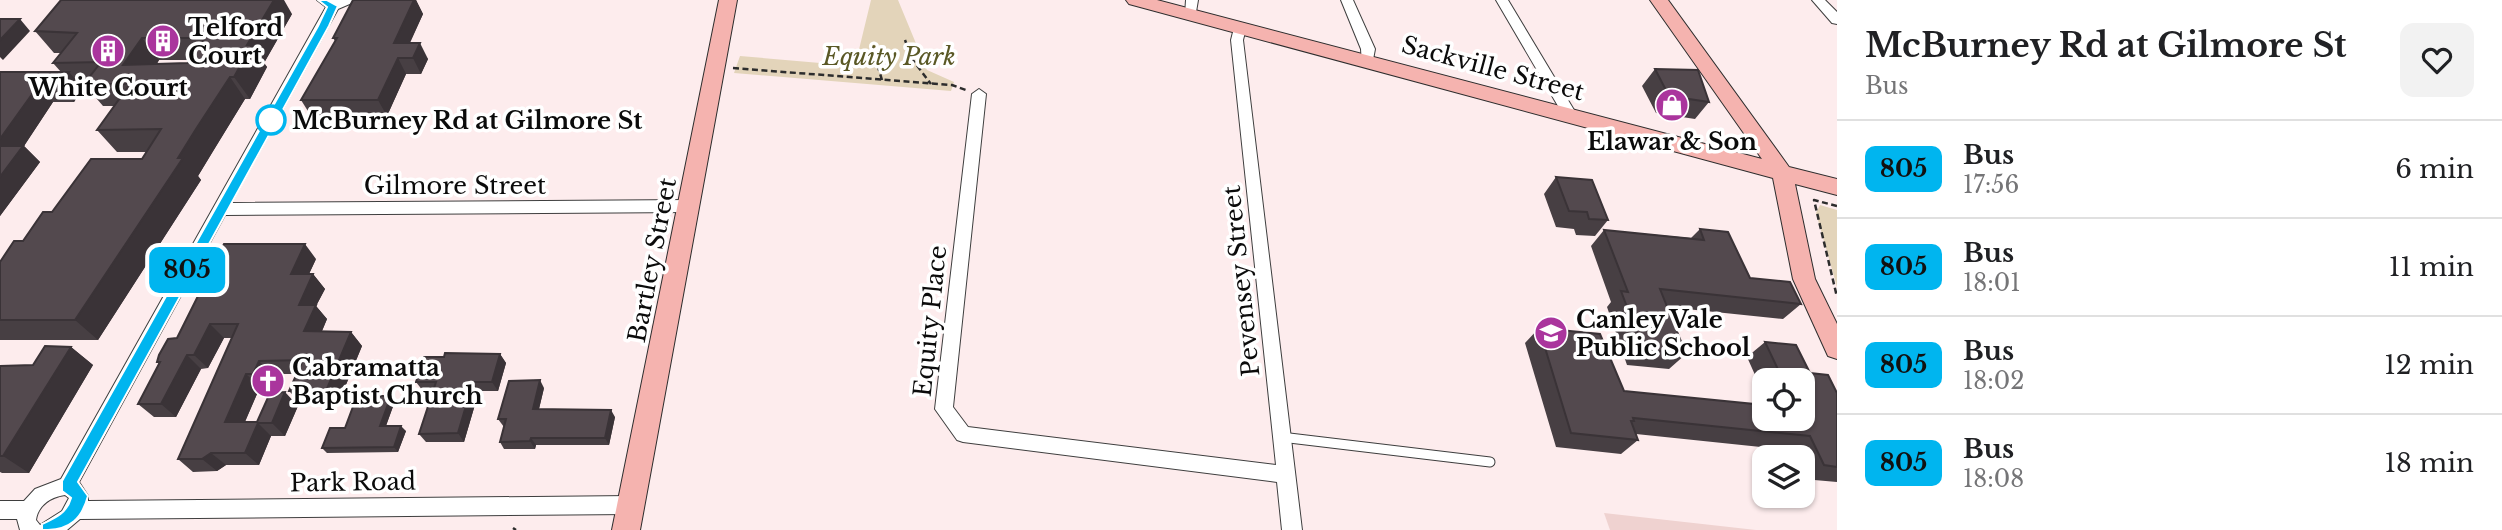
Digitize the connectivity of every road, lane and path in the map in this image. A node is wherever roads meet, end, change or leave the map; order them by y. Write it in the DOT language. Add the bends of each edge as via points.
graph roads {
  1 [pos="353,0"];
  2 [pos="728,0"];
  3 [pos="1135,0"];
  4 [pos="1347,0"];
  5 [pos="1502,0"];
  6 [pos="1659,0"];
  7 [pos="1818,0"];
  8 [pos="328,3"];
  9 [pos="1192,7"];
  10 [pos="1837,20"];
  11 [pos="1240,28"];
  12 [pos="905,40"];
  13 [pos="872,47"];
  14 [pos="1367,62"];
  15 [pos="727,67"];
  16 [pos="882,80"];
  17 [pos="931,84"];
  18 [pos="979,94"];
  19 [pos="1570,115"];
  20 [pos="1782,172"];
  21 [pos="1837,187"];
  22 [pos="690,206"];
  23 [pos="1837,206"];
  24 [pos="222,209"];
  25 [pos="1837,297"];
  26 [pos="1837,349"];
  27 [pos="1281,437"];
  28 [pos="1490,462"];
  29 [pos="1285,475"];
  30 [pos="67,486"];
  31 [pos="631,505"];
  32 [pos="0,510"];
  33 [pos="28,510"];
  34 [pos="76,510"];
  35 [pos="33,530"];
  36 [pos="48,530"];
  37 [pos="626,530"];
  38 [pos="1292,530"];
  1 -- 8 [label="street"];
  2 -- 22 [label="main road, Bartley Street"];
  3 -- 9 [label="main road, Sackville Street"];
  4 -- 14 [label="street" via="1368,49"];
  5 -- 19 [label="street"];
  6 -- 20 [label="main road"];
  7 -- 10 [label="street"];
  8 -- 24 [label="street"];
  9 -- 11 [label="main road, Sackville Street"];
  11 -- 14 [label="main road, Sackville Street"];
  11 -- 27 [label="street, Pevensey Street" via="1237,40"];
  12 -- 17 [label="path" via="912,60"];
  13 -- 16 [label="path"];
  14 -- 19 [label="main road, Sackville Street"];
  15 -- 16 [label="path"];
  16 -- 17 [label="path"];
  17 -- 18 [label="path"];
  18 -- 29 [label="street, Equity Place" via="944,409 963,434"];
  19 -- 20 [label="main road, Sackville Street"];
  20 -- 21 [label="main road, Sackville Street"];
  20 -- 26 [label="main road" via="1804,279"];
  22 -- 24 [label="street, Gilmore Street"];
  22 -- 31 [label="main road, Bartley Street"];
  23 -- 25 [label="path" via="1814,200"];
  24 -- 30 [label="street"];
  27 -- 28 [label="lane"];
  27 -- 29 [label="street, Pevensey Street"];
  29 -- 38 [label="street, Pevensey Street"];
  30 -- 33 [label="street" via="45,492"];
  30 -- 34 [label="street" via="79,496"];
  31 -- 34 [label="street, Park Road"];
  31 -- 37 [label="main road, Bartley Street"];
  32 -- 33 [label="street"];
  33 -- 35 [label="street" via="26,523"];
  34 -- 36 [label="street"];
}
